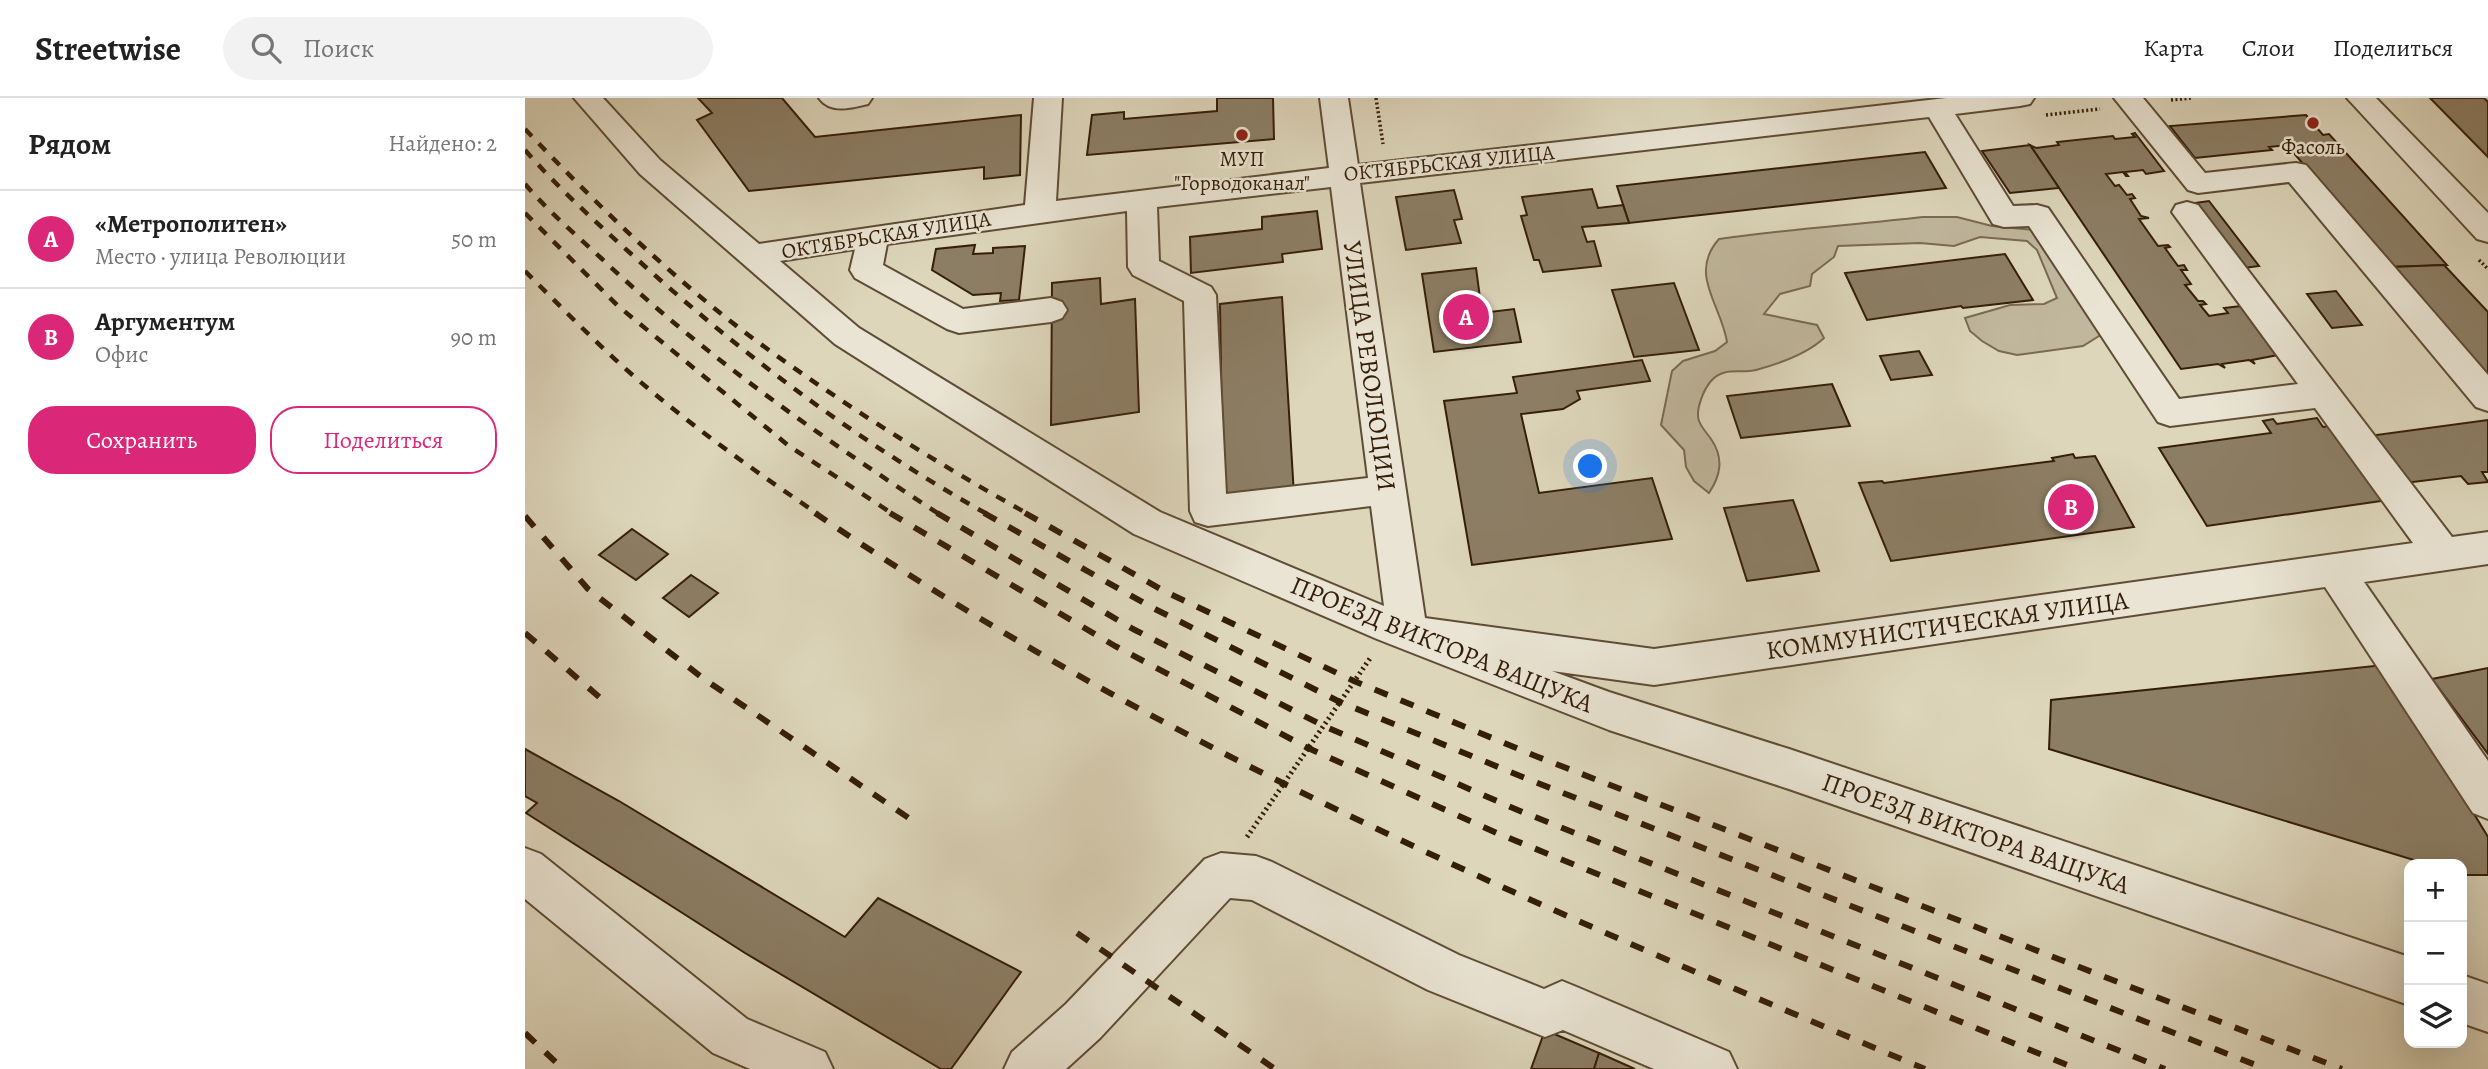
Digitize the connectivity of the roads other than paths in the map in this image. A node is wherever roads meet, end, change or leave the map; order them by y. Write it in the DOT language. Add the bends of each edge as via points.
graph roads {
  1 [pos="588,98"];
  2 [pos="833,98"];
  3 [pos="858,98"];
  4 [pos="1048,98"];
  5 [pos="1333,98"];
  6 [pos="2020,98"];
  7 [pos="2128,98"];
  8 [pos="2361,98"];
  9 [pos="1937,108"];
  10 [pos="1344,175"];
  11 [pos="2188,197"];
  12 [pos="1142,198"];
  13 [pos="1040,211"];
  14 [pos="2488,232"];
  15 [pos="874,235"];
  16 [pos="754,255"];
  17 [pos="1051,310"];
  18 [pos="2324,394"];
  19 [pos="2488,398"];
  20 [pos="1386,490"];
  21 [pos="2488,548"];
  22 [pos="2443,554"];
  23 [pos="2334,569"];
  24 [pos="1399,630"];
  25 [pos="2488,798"];
  26 [pos="525,870"];
  27 [pos="2404,979"];
  28 [pos="2467,1001"];
  29 [pos="2488,1008"];
  30 [pos="808,1069"];
  31 [pos="1029,1069"];
  32 [pos="1712,1069"];
  1 -- 16 [label="street, ПРОЕЗД ВИКТОРА ВАЩУКА" via="650,167"];
  2 -- 3 [label="street"];
  4 -- 13 [label="street"];
  5 -- 10 [label="street, УЛИЦА РЕВОЛЮЦИИ"];
  6 -- 9 [label="street, ОКТЯБРЬСКАЯ УЛИЦА"];
  7 -- 11 [label="street"];
  8 -- 14 [label="street"];
  9 -- 10 [label="street, ОКТЯБРЬСКАЯ УЛИЦА"];
  9 -- 18 [label="street" via="2004,217 2037,215 2171,413"];
  10 -- 12 [label="street, ОКТЯБРЬСКАЯ УЛИЦА"];
  10 -- 20 [label="street, УЛИЦА РЕВОЛЮЦИИ"];
  11 -- 18 [label="street"];
  11 -- 19 [label="street" via="2295,172"];
  12 -- 13 [label="street, ОКТЯБРЬСКАЯ УЛИЦА"];
  12 -- 20 [label="street" via="1144,267 1200,295 1208,511"];
  13 -- 15 [label="street, ОКТЯБРЬСКАЯ УЛИЦА"];
  15 -- 16 [label="street, ОКТЯБРЬСКАЯ УЛИЦА"];
  15 -- 17 [label="street" via="866,270 959,321"];
  16 -- 24 [label="street, ПРОЕЗД ВИКТОРА ВАЩУКА" via="847,336 1147,523"];
  18 -- 22 [label="street"];
  20 -- 24 [label="street, УЛИЦА РЕВОЛЮЦИИ"];
  21 -- 22 [label="street, КОММУНИСТИЧЕСКАЯ УЛИЦА"];
  22 -- 23 [label="street, КОММУНИСТИЧЕСКАЯ УЛИЦА"];
  23 -- 24 [label="street, КОММУНИСТИЧЕСКАЯ УЛИЦА" via="1654,667"];
  23 -- 25 [label="street"];
  24 -- 27 [label="street, ПРОЕЗД ВИКТОРА ВАЩУКА" via="1609,711"];
  26 -- 30 [label="street" via="730,1036"];
  28 -- 29 [label="street"];
  31 -- 32 [label="street" via="1083,1021 1221,876 1256,878 1445,973 1545,1013 1562,1005"];
}
